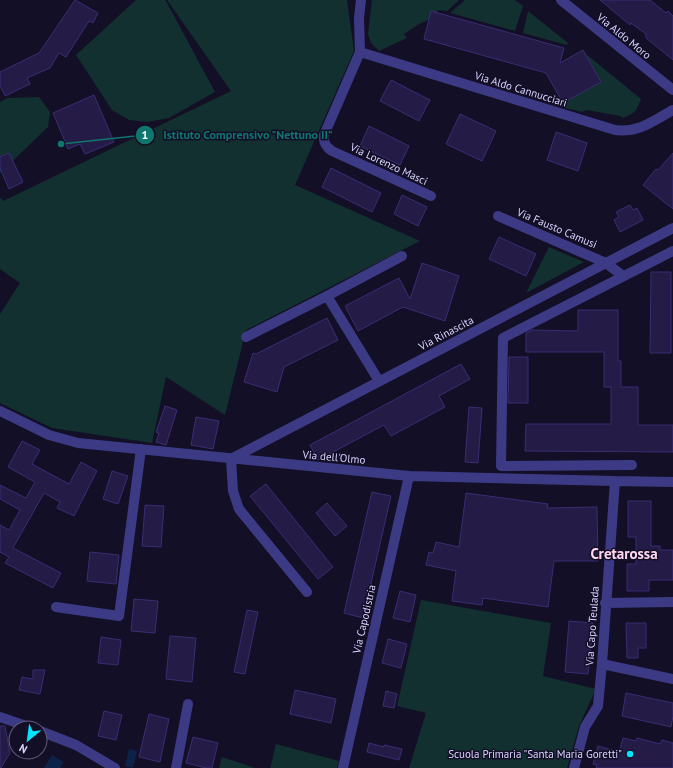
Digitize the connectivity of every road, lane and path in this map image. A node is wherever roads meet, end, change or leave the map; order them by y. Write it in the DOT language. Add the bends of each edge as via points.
graph roads {
  1 [pos="361,0"];
  2 [pos="561,0"];
  3 [pos="360,52"];
  4 [pos="673,90"];
  5 [pos="673,110"];
  6 [pos="431,196"];
  7 [pos="498,216"];
  8 [pos="673,228"];
  9 [pos="673,251"];
  10 [pos="402,256"];
  11 [pos="606,263"];
  12 [pos="623,276"];
  13 [pos="327,296"];
  14 [pos="246,337"];
  15 [pos="379,381"];
  16 [pos="0,411"];
  17 [pos="140,449"];
  18 [pos="231,459"];
  19 [pos="632,465"];
  20 [pos="408,476"];
  21 [pos="615,482"];
  22 [pos="673,482"];
  23 [pos="306,592"];
  24 [pos="673,602"];
  25 [pos="606,603"];
  26 [pos="56,607"];
  27 [pos="602,664"];
  28 [pos="673,679"];
  29 [pos="188,704"];
  30 [pos="48,734"];
  31 [pos="115,768"];
  32 [pos="176,768"];
  33 [pos="343,768"];
  34 [pos="574,768"];
  1 -- 3 [label="street, Via Lorenzo Masci"];
  2 -- 4 [label="street, Via Aldo Moro"];
  3 -- 5 [label="street, Via Aldo Cannucciari" via="615,130 641,128"];
  3 -- 6 [label="street, Via Lorenzo Masci" via="324,135 324,143 332,151"];
  7 -- 11 [label="street, Via Fausto Camusi"];
  8 -- 11 [label="street, Via Rinascita"];
  9 -- 12 [label="street"];
  10 -- 13 [label="street"];
  11 -- 12 [label="street, Via Fausto Camusi"];
  11 -- 15 [label="street, Via Rinascita"];
  12 -- 19 [label="street" via="503,338 501,466"];
  13 -- 14 [label="street"];
  13 -- 15 [label="street"];
  15 -- 18 [label="street, Via Rinascita"];
  16 -- 17 [label="street, Via dell'Olmo" via="69,442"];
  17 -- 18 [label="street, Via dell'Olmo"];
  17 -- 26 [label="street" via="119,616"];
  18 -- 20 [label="street, Via dell'Olmo"];
  18 -- 23 [label="street" via="233,491 239,509"];
  20 -- 21 [label="street, Via dell'Olmo"];
  20 -- 33 [label="street, Via Capodistria"];
  21 -- 22 [label="street, Via dell'Olmo"];
  21 -- 25 [label="street, Via Capo Teulada"];
  24 -- 25 [label="street"];
  25 -- 27 [label="street, Via Capo Teulada"];
  27 -- 28 [label="street"];
  27 -- 34 [label="street, Via Capo Teulada" via="598,706 585,727"];
  29 -- 32 [label="street"];
  30 -- 31 [label="street" via="76,745"];
}
